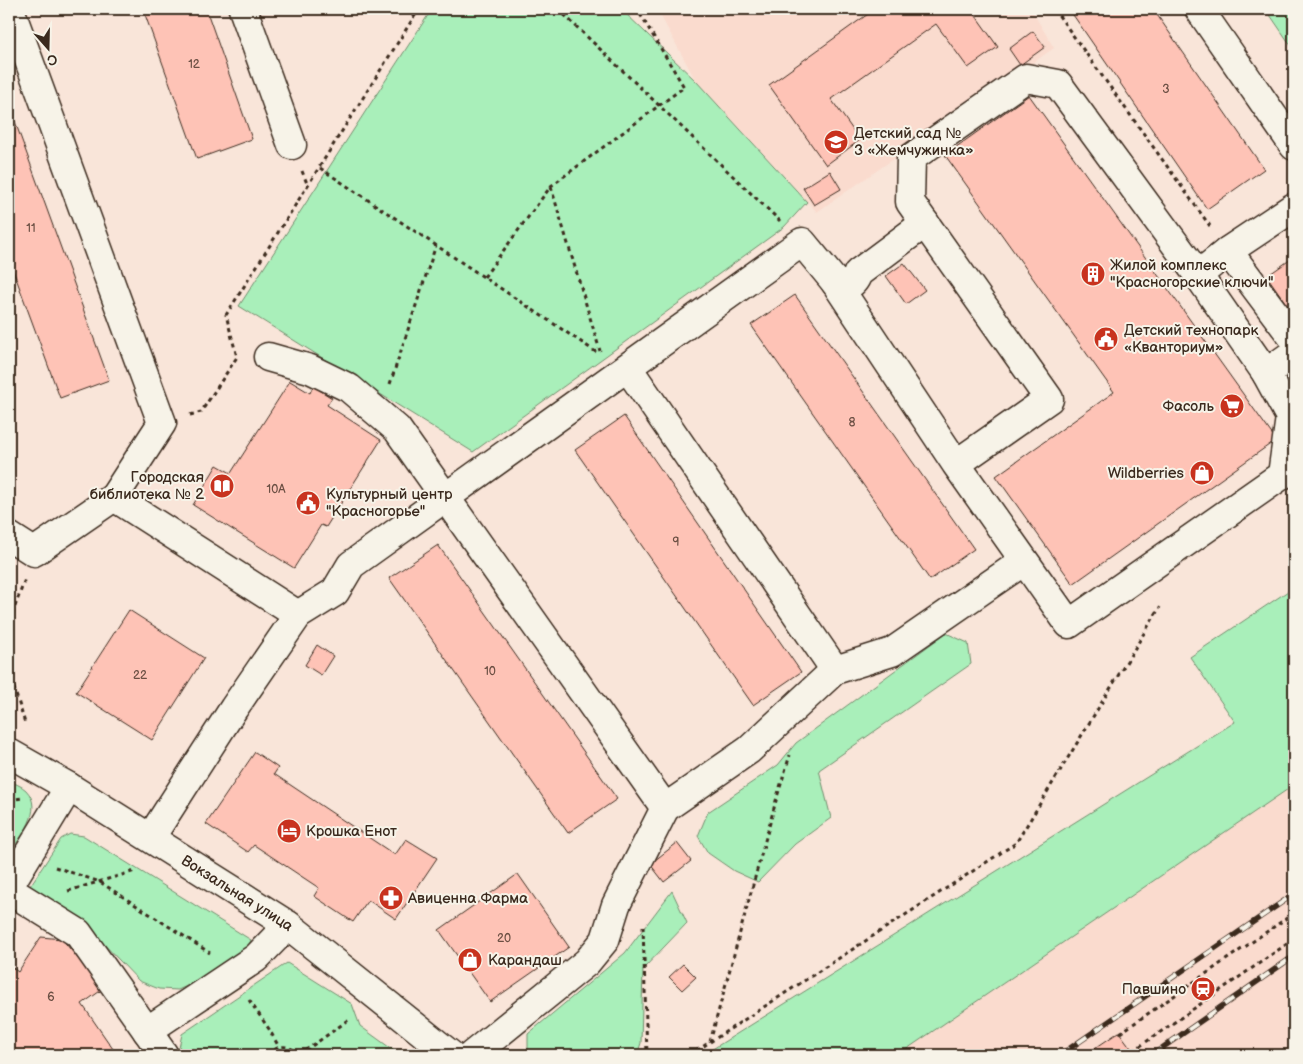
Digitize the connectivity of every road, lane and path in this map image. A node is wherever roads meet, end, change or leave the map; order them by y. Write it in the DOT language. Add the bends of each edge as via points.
graph roads {
  1 [pos="10,9"];
  2 [pos="243,9"];
  3 [pos="419,9"];
  4 [pos="558,9"];
  5 [pos="637,9"];
  6 [pos="1054,9"];
  7 [pos="1199,9"];
  8 [pos="660,105"];
  9 [pos="292,144"];
  10 [pos="1294,146"];
  11 [pos="320,168"];
  12 [pos="551,186"];
  13 [pos="1294,207"];
  14 [pos="925,223"];
  15 [pos="802,242"];
  16 [pos="436,245"];
  17 [pos="1228,251"];
  18 [pos="1198,275"];
  19 [pos="484,277"];
  20 [pos="834,282"];
  21 [pos="1294,339"];
  22 [pos="1294,353"];
  23 [pos="268,357"];
  24 [pos="628,368"];
  25 [pos="1266,373"];
  26 [pos="380,414"];
  27 [pos="162,423"];
  28 [pos="956,464"];
  29 [pos="114,498"];
  30 [pos="446,498"];
  31 [pos="9,536"];
  32 [pos="34,552"];
  33 [pos="1024,561"];
  34 [pos="1160,607"];
  35 [pos="298,614"];
  36 [pos="9,630"];
  37 [pos="835,670"];
  38 [pos="9,672"];
  39 [pos="24,723"];
  40 [pos="792,751"];
  41 [pos="9,753"];
  42 [pos="69,787"];
  43 [pos="22,798"];
  44 [pos="9,800"];
  45 [pos="665,808"];
  46 [pos="150,837"];
  47 [pos="26,858"];
  48 [pos="135,871"];
  49 [pos="100,882"];
  50 [pos="15,893"];
  51 [pos="1294,913"];
  52 [pos="643,923"];
  53 [pos="288,925"];
  54 [pos="1294,939"];
  55 [pos="231,975"];
  56 [pos="350,1020"];
  57 [pos="147,1031"];
  58 [pos="1120,1033"];
  59 [pos="710,1042"];
  60 [pos="279,1047"];
  61 [pos="1133,1051"];
  62 [pos="164,1055"];
  63 [pos="269,1055"];
  64 [pos="299,1055"];
  65 [pos="451,1055"];
  66 [pos="472,1055"];
  67 [pos="647,1055"];
  68 [pos="690,1055"];
  1 -- 27 [label="street"];
  2 -- 9 [label="street"];
  3 -- 11 [label="path"];
  4 -- 8 [label="path"];
  5 -- 8 [label="path" via="684,87"];
  6 -- 17 [label="path"];
  7 -- 10 [label="street"];
  8 -- 12 [label="path"];
  8 -- 15 [label="path"];
  11 -- 16 [label="path"];
  11 -- 27 [label="path" via="226,315 237,357 202,412"];
  12 -- 19 [label="path"];
  12 -- 19 [label="path" via="601,355"];
  13 -- 17 [label="street"];
  14 -- 18 [label="street" via="910,202 911,158 1026,78 1058,84"];
  14 -- 20 [label="street" via="858,273 851,284"];
  14 -- 28 [label="street" via="1049,399"];
  15 -- 20 [label="street"];
  15 -- 24 [label="street"];
  16 -- 19 [label="path"];
  16 -- 26 [label="path"];
  17 -- 18 [label="street"];
  17 -- 21 [label="street"];
  18 -- 25 [label="street"];
  20 -- 28 [label="street"];
  22 -- 25 [label="street"];
  23 -- 26 [label="street" via="310,369 349,388"];
  24 -- 30 [label="street"];
  24 -- 37 [label="street"];
  25 -- 33 [label="street" via="1290,418 1282,475 1069,624"];
  26 -- 30 [label="street" via="397,429"];
  27 -- 29 [label="street"];
  28 -- 33 [label="street"];
  29 -- 32 [label="street"];
  29 -- 35 [label="street"];
  30 -- 35 [label="street" via="351,565 335,592"];
  30 -- 45 [label="street"];
  31 -- 32 [label="street"];
  32 -- 36 [label="path"];
  33 -- 37 [label="street" via="892,652"];
  34 -- 59 [label="path" via="1016,842"];
  35 -- 46 [label="street"];
  37 -- 45 [label="street" via="749,750"];
  38 -- 39 [label="path"];
  40 -- 59 [label="path" via="776,798"];
  41 -- 42 [label="street, Вокзальная улица"];
  42 -- 46 [label="street, Вокзальная улица"];
  42 -- 47 [label="street"];
  43 -- 44 [label="path"];
  45 -- 66 [label="street" via="616,905 605,940 586,962"];
  46 -- 53 [label="street, Вокзальная улица"];
  47 -- 49 [label="path"];
  47 -- 50 [label="street"];
  48 -- 49 [label="path"];
  49 -- 50 [label="path"];
  49 -- 55 [label="path" via="218,959"];
  50 -- 57 [label="street" via="78,933"];
  51 -- 58 [label="path"];
  52 -- 67 [label="path"];
  53 -- 55 [label="street" via="256,958"];
  53 -- 65 [label="street, Вокзальная улица"];
  54 -- 61 [label="path"];
  55 -- 57 [label="street"];
  55 -- 60 [label="path"];
  56 -- 64 [label="path"];
  57 -- 62 [label="street"];
  59 -- 68 [label="path"];
  60 -- 63 [label="path"];
  60 -- 64 [label="path" via="291,1047"];
}
